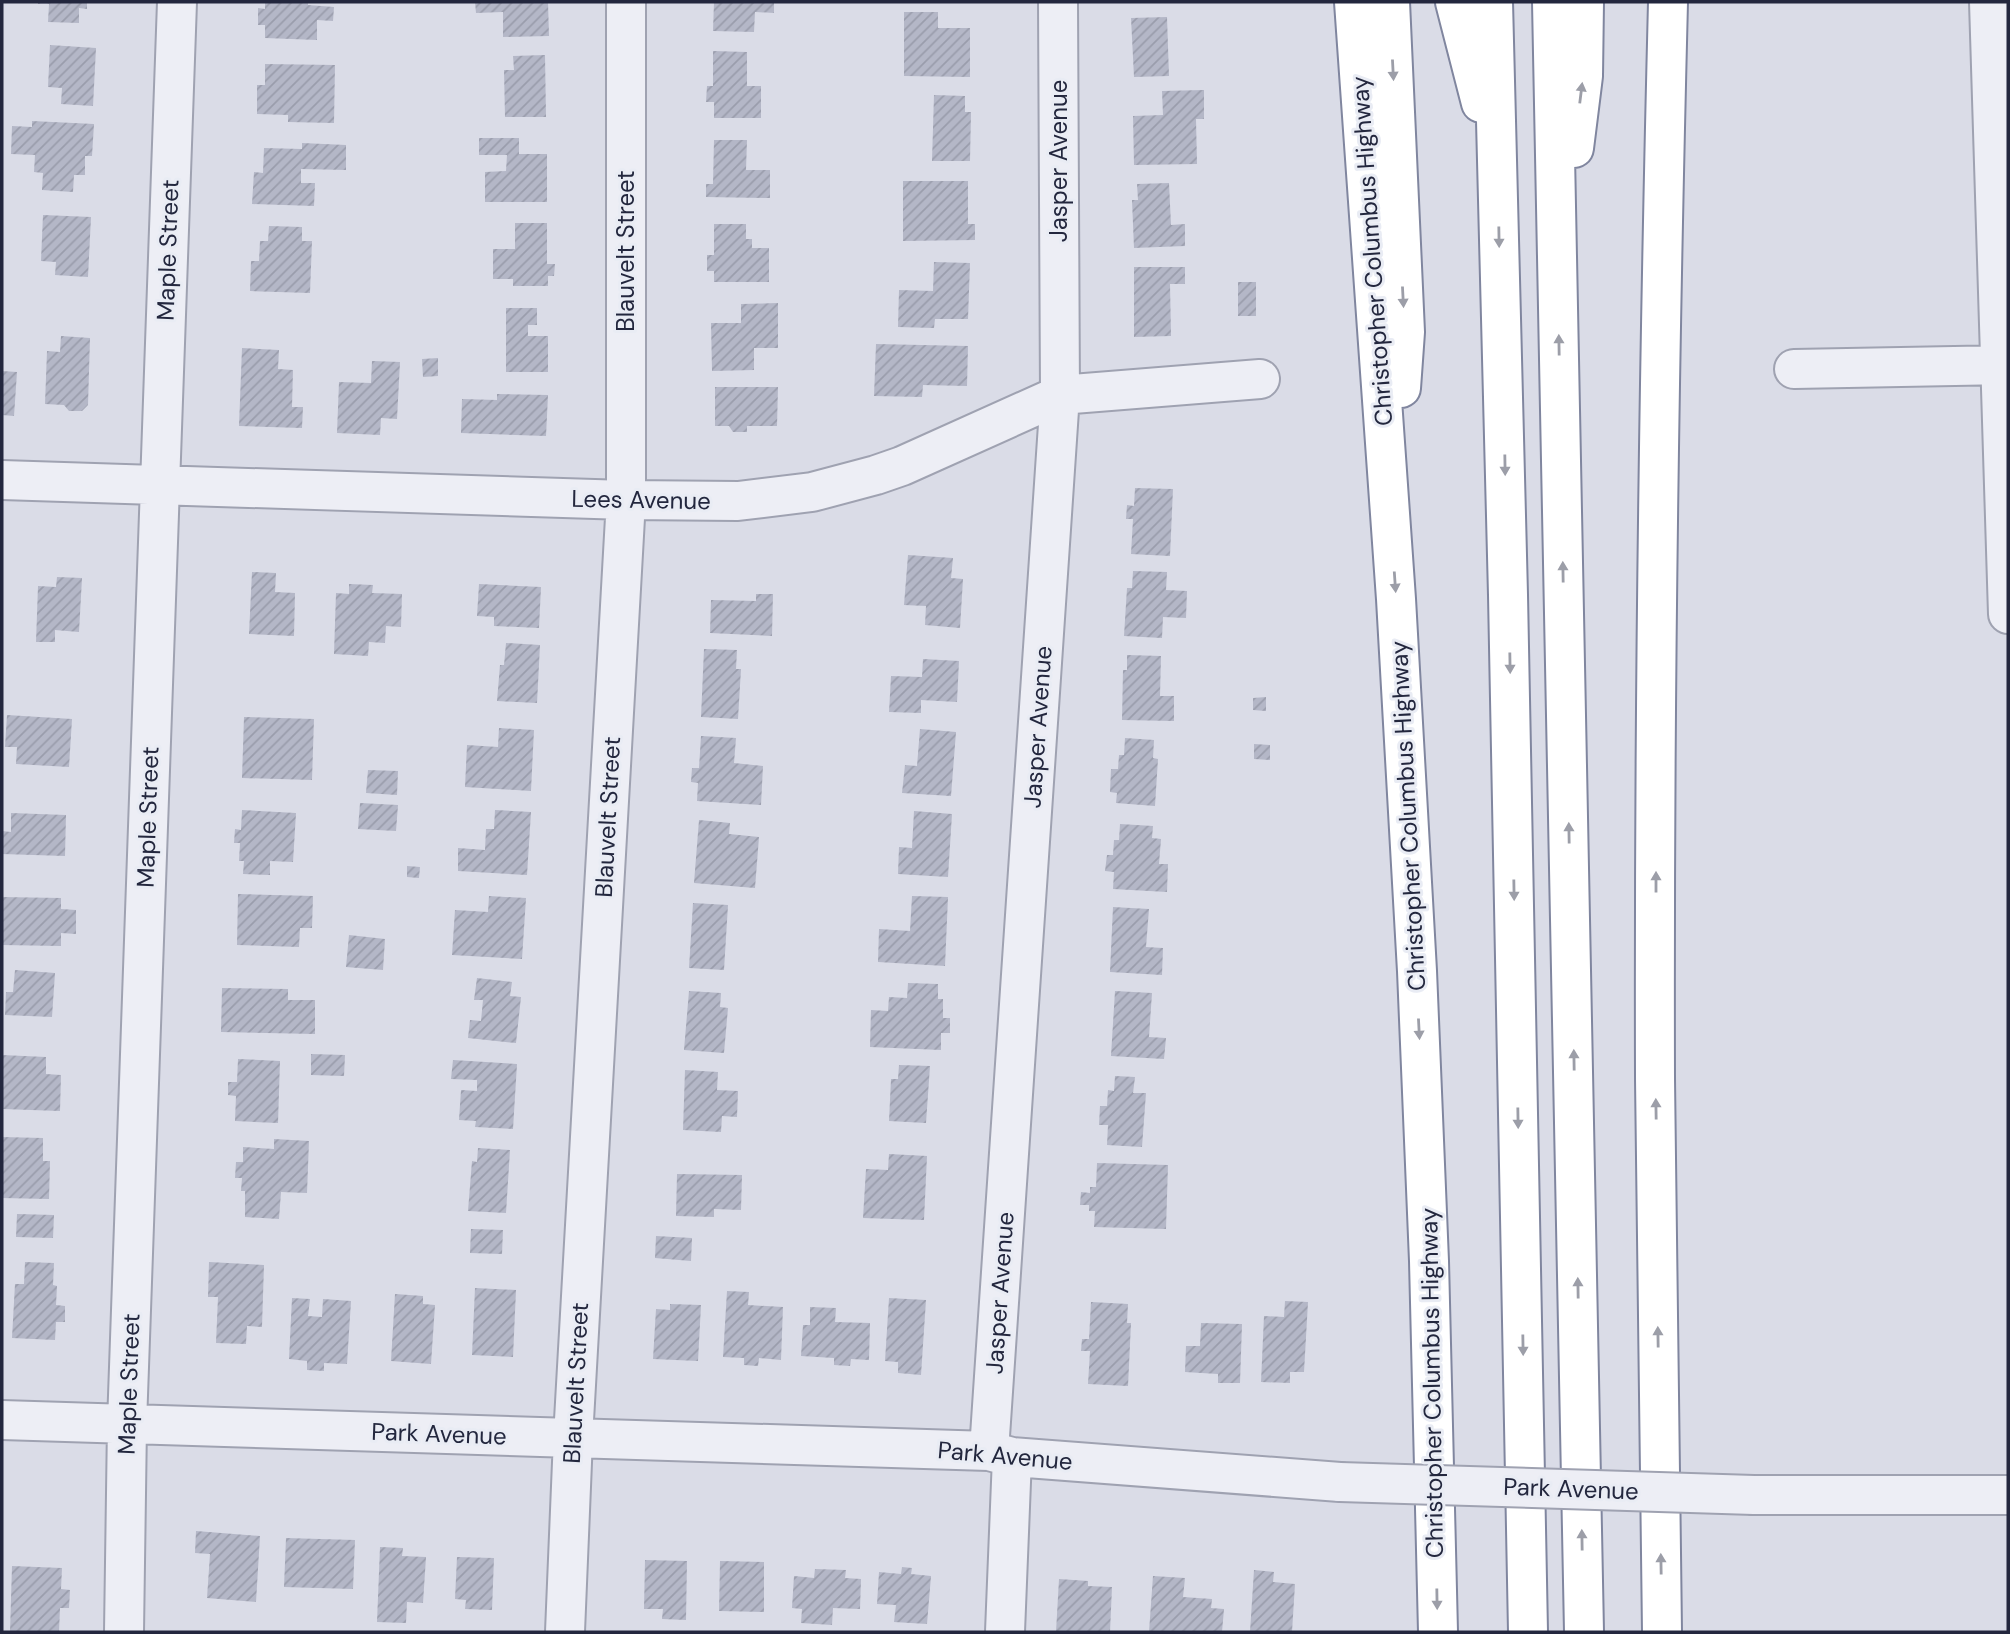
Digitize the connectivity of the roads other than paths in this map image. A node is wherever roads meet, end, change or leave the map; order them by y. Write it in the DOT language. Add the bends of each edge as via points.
graph roads {
  1 [pos="177,2"];
  2 [pos="626,2"];
  3 [pos="1058,2"];
  4 [pos="1354,2"];
  5 [pos="1390,2"];
  6 [pos="1455,2"];
  7 [pos="1493,2"];
  8 [pos="1552,2"];
  9 [pos="1584,2"];
  10 [pos="1668,2"];
  11 [pos="1989,2"];
  12 [pos="2000,135"];
  13 [pos="1498,169"];
  14 [pos="1557,282"];
  15 [pos="2005,366"];
  16 [pos="1794,369"];
  17 [pos="1260,379"];
  18 [pos="1060,395"];
  19 [pos="2,480"];
  20 [pos="160,485"];
  21 [pos="626,500"];
  22 [pos="1390,514"];
  23 [pos="2008,614"];
  24 [pos="2,1420"];
  25 [pos="127,1424"];
  26 [pos="573,1438"];
  27 [pos="1001,1454"];
  28 [pos="2008,1495"];
  29 [pos="124,1632"];
  30 [pos="565,1632"];
  31 [pos="1005,1632"];
  32 [pos="1438,1632"];
  33 [pos="1528,1632"];
  34 [pos="1584,1632"];
  35 [pos="1662,1632"];
  1 -- 20 [label="street, Maple Street"];
  2 -- 21 [label="street, Blauvelt Street"];
  3 -- 18 [label="street, Jasper Avenue"];
  4 -- 22 [label="highway, Christopher Columbus Highway"];
  5 -- 22 [label="highway, one-way" via="1405,332"];
  6 -- 13 [label="highway"];
  7 -- 13 [label="highway"];
  8 -- 14 [label="highway"];
  14 -- 9 [label="highway, one-way" via="1583,76"];
  35 -- 10 [label="highway, one-way" via="1656,827"];
  11 -- 12 [label="street"];
  12 -- 15 [label="street"];
  13 -- 33 [label="highway, one-way"];
  34 -- 14 [label="highway, one-way"];
  15 -- 16 [label="street"];
  15 -- 23 [label="street"];
  17 -- 18 [label="street, Lees Avenue"];
  18 -- 21 [label="street, Lees Avenue" via="902,466 812,492 738,502"];
  18 -- 27 [label="street, Jasper Avenue"];
  19 -- 20 [label="street, Lees Avenue"];
  20 -- 21 [label="street, Lees Avenue"];
  20 -- 25 [label="street, Maple Street"];
  21 -- 26 [label="street, Blauvelt Street"];
  22 -- 32 [label="highway, Christopher Columbus Highway, one-way" via="1424,1119"];
  24 -- 25 [label="street, Park Avenue"];
  25 -- 26 [label="street, Park Avenue"];
  25 -- 29 [label="street, Maple Street"];
  26 -- 27 [label="street, Park Avenue"];
  26 -- 30 [label="street, Blauvelt Street"];
  27 -- 28 [label="street, Park Avenue, bridge" via="1340,1482 1754,1495"];
  27 -- 31 [label="street, Jasper Avenue"];
}
